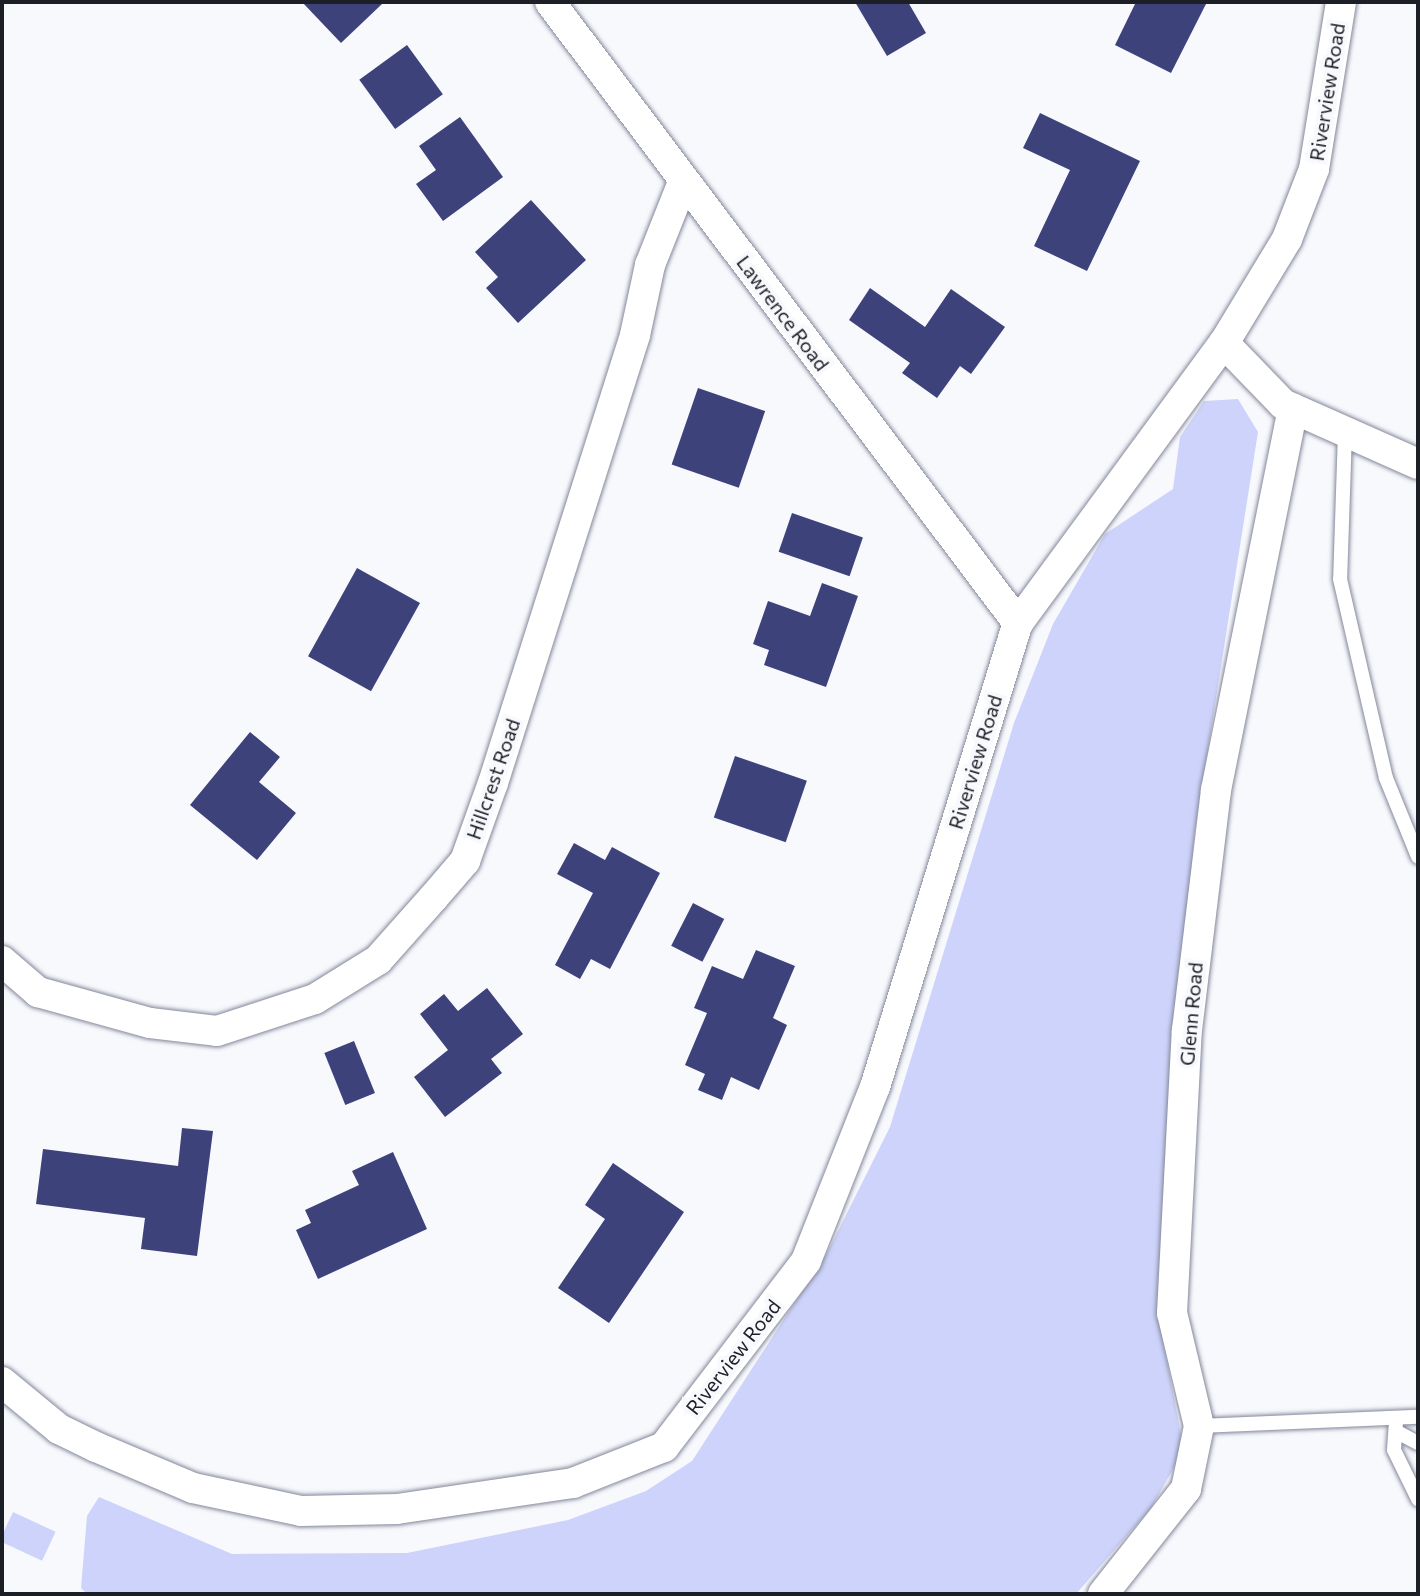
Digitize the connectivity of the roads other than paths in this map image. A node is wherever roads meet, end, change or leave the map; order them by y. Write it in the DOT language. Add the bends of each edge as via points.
graph roads {
  1 [pos="550,2"];
  2 [pos="1341,2"];
  3 [pos="683,182"];
  4 [pos="1224,343"];
  5 [pos="1293,409"];
  6 [pos="1345,432"];
  7 [pos="1418,464"];
  8 [pos="1018,623"];
  9 [pos="1418,857"];
  10 [pos="2,961"];
  11 [pos="2,1382"];
  12 [pos="1418,1417"];
  13 [pos="1199,1426"];
  14 [pos="1398,1427"];
  15 [pos="1418,1443"];
  16 [pos="1418,1499"];
  17 [pos="1103,1594"];
  1 -- 3 [label="street, Lawrence Road"];
  2 -- 4 [label="street, Riverview Road" via="1314,169 1287,239"];
  3 -- 8 [label="street, Lawrence Road"];
  3 -- 10 [label="street, Hillcrest Road" via="650,265 635,335 493,783 465,861 434,897 366,968 315,999 217,1031 150,1023 38,992"];
  4 -- 5 [label="street"];
  4 -- 8 [label="street, Riverview Road"];
  5 -- 6 [label="street"];
  5 -- 13 [label="street, Glenn Road" via="1216,790 1187,1030 1172,1313 1185,1386"];
  6 -- 7 [label="street"];
  6 -- 9 [label="lane" via="1340,579 1386,778"];
  8 -- 11 [label="street, Riverview Road" via="875,1087 806,1261 664,1447 573,1483 349,1513 248,1502 193,1488 59,1429"];
  12 -- 14 [label="lane"];
  13 -- 14 [label="lane"];
  13 -- 17 [label="street" via="1186,1489"];
  14 -- 15 [label="lane"];
  14 -- 16 [label="lane" via="1394,1450"];
}
